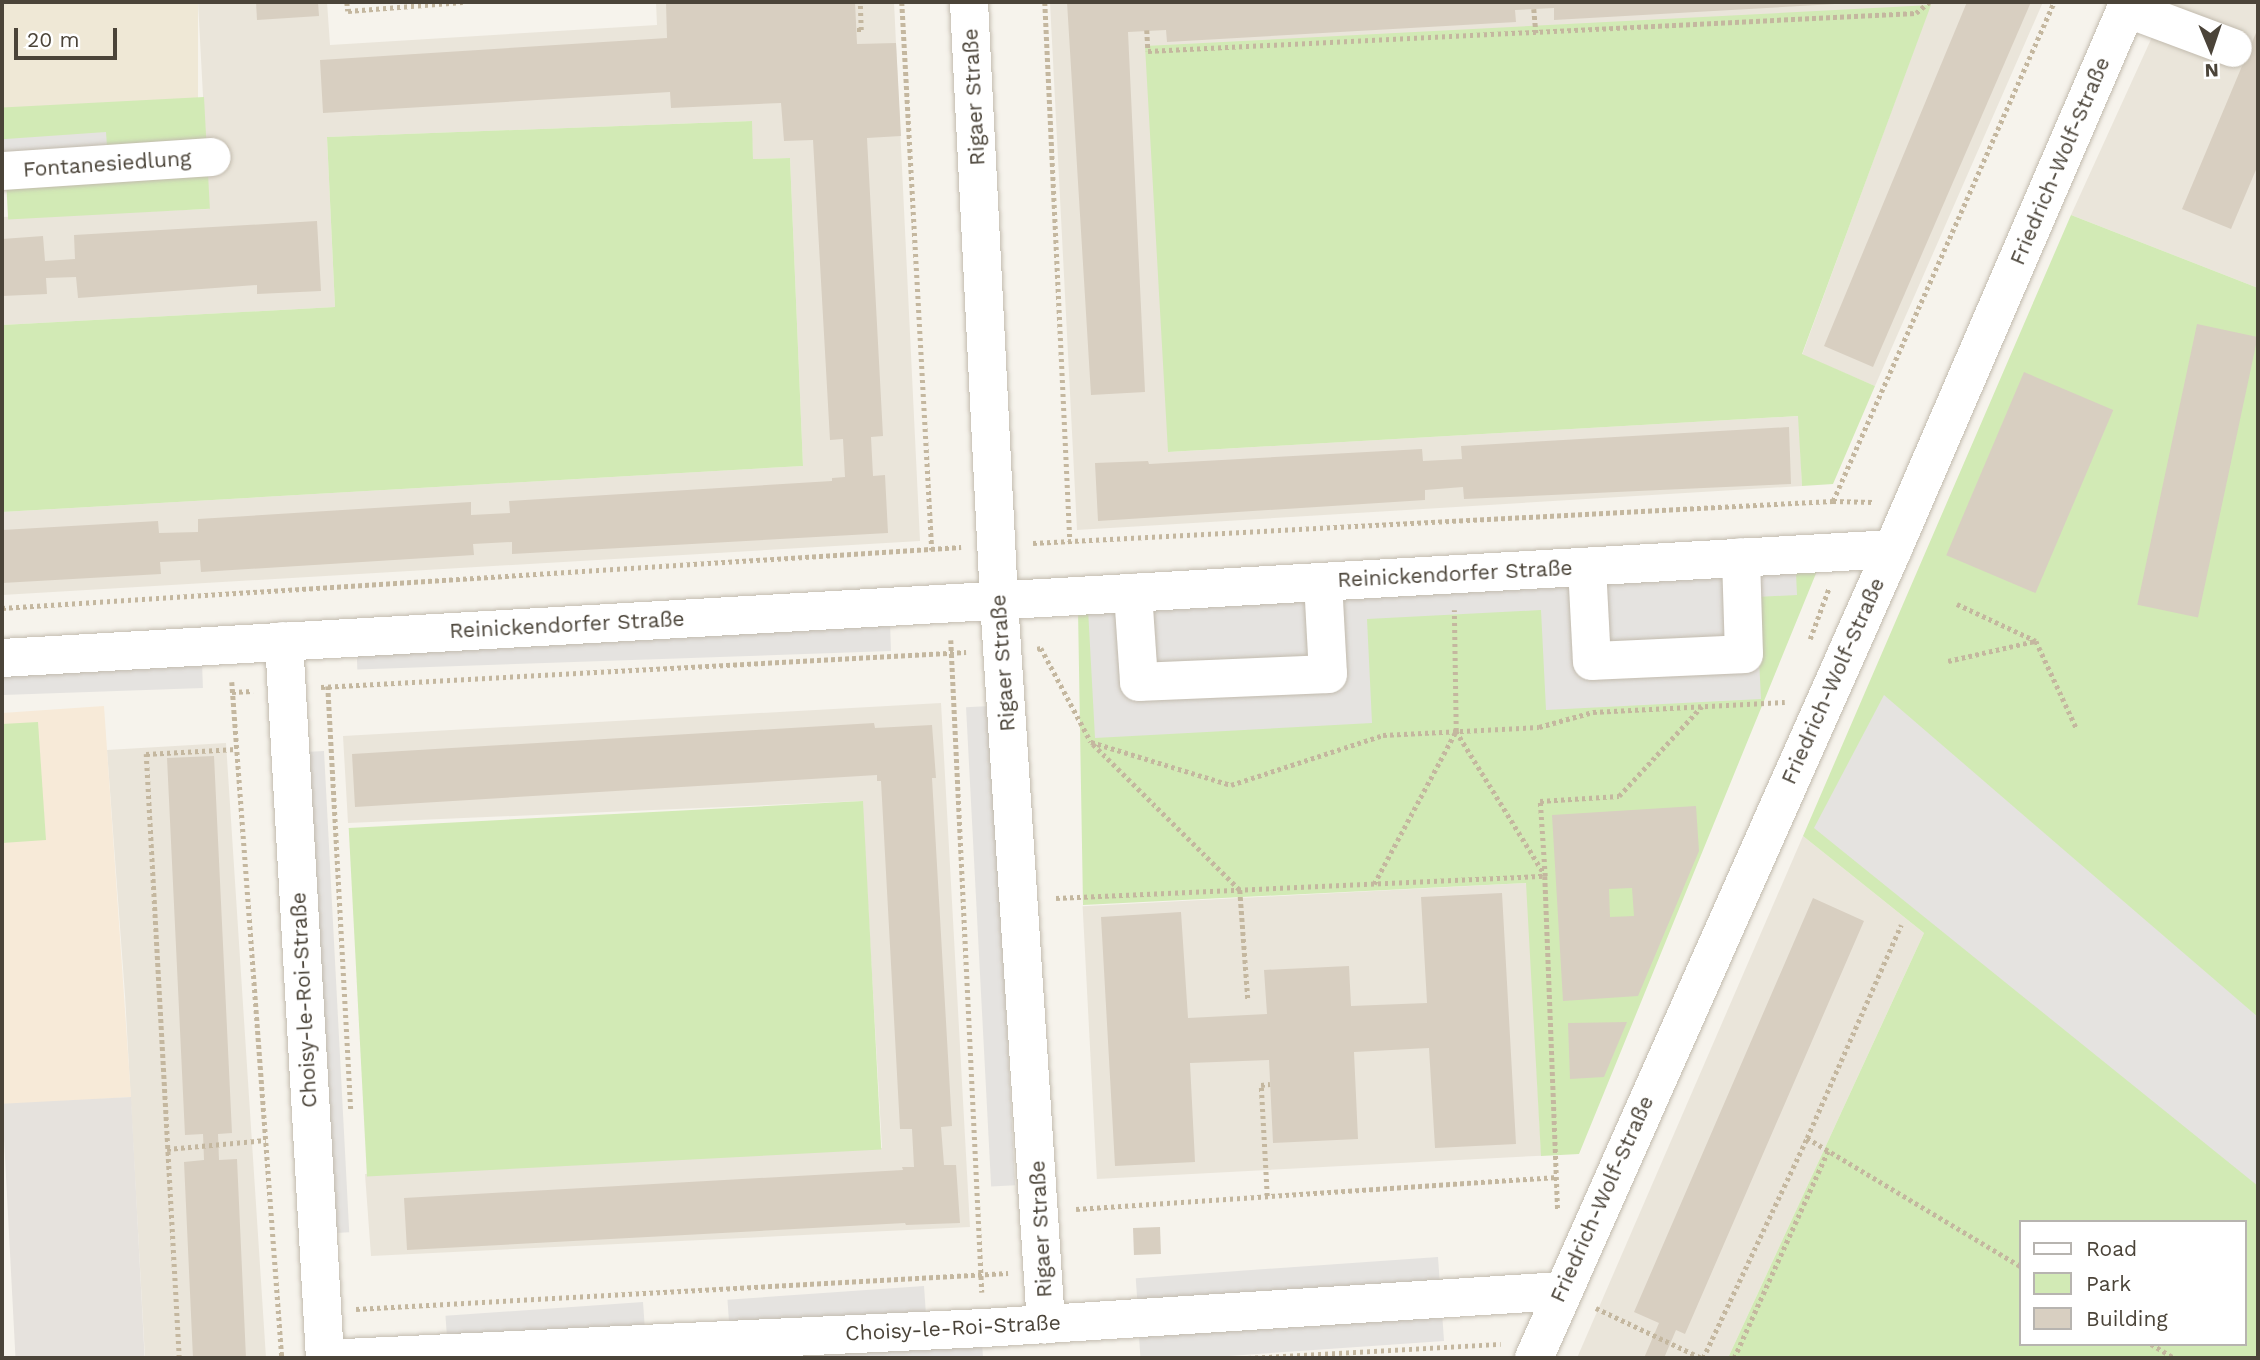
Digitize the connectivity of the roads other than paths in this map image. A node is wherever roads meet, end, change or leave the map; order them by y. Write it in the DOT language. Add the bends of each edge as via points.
graph roads {
  1 [pos="969,2"];
  2 [pos="2127,5"];
  3 [pos="2233,48"];
  4 [pos="212,157"];
  5 [pos="2,171"];
  6 [pos="1893,549"];
  7 [pos="1741,557"];
  8 [pos="1587,567"];
  9 [pos="1323,582"];
  10 [pos="1133,593"];
  11 [pos="999,600"];
  12 [pos="284,641"];
  13 [pos="2,658"];
  14 [pos="1561,1291"];
  15 [pos="1046,1324"];
  16 [pos="1537,1350"];
  17 [pos="325,1358"];
  18 [pos="345,1358"];
  1 -- 11 [label="street, Rigaer Straße"];
  2 -- 3 [label="street"];
  2 -- 6 [label="street, Friedrich-Wolf-Straße"];
  4 -- 5 [label="street, Fontanesiedlung"];
  6 -- 7 [label="street, Reinickendorfer Straße"];
  6 -- 14 [label="street, Friedrich-Wolf-Straße"];
  7 -- 8 [label="street, Reinickendorfer Straße"];
  7 -- 8 [label="street, Reinickendorfer Straße" via="1744,654 1592,661"];
  8 -- 9 [label="street, Reinickendorfer Straße"];
  9 -- 10 [label="street, Reinickendorfer Straße"];
  9 -- 10 [label="street, Reinickendorfer Straße" via="1328,674 1139,682"];
  10 -- 11 [label="street, Reinickendorfer Straße"];
  11 -- 12 [label="street, Reinickendorfer Straße"];
  11 -- 15 [label="street, Rigaer Straße"];
  12 -- 13 [label="street, Reinickendorfer Straße"];
  12 -- 17 [label="street, Choisy-le-Roi-Straße"];
  14 -- 15 [label="street, Choisy-le-Roi-Straße"];
  14 -- 16 [label="street, Friedrich-Wolf-Straße"];
  15 -- 18 [label="street, Choisy-le-Roi-Straße"];
}
